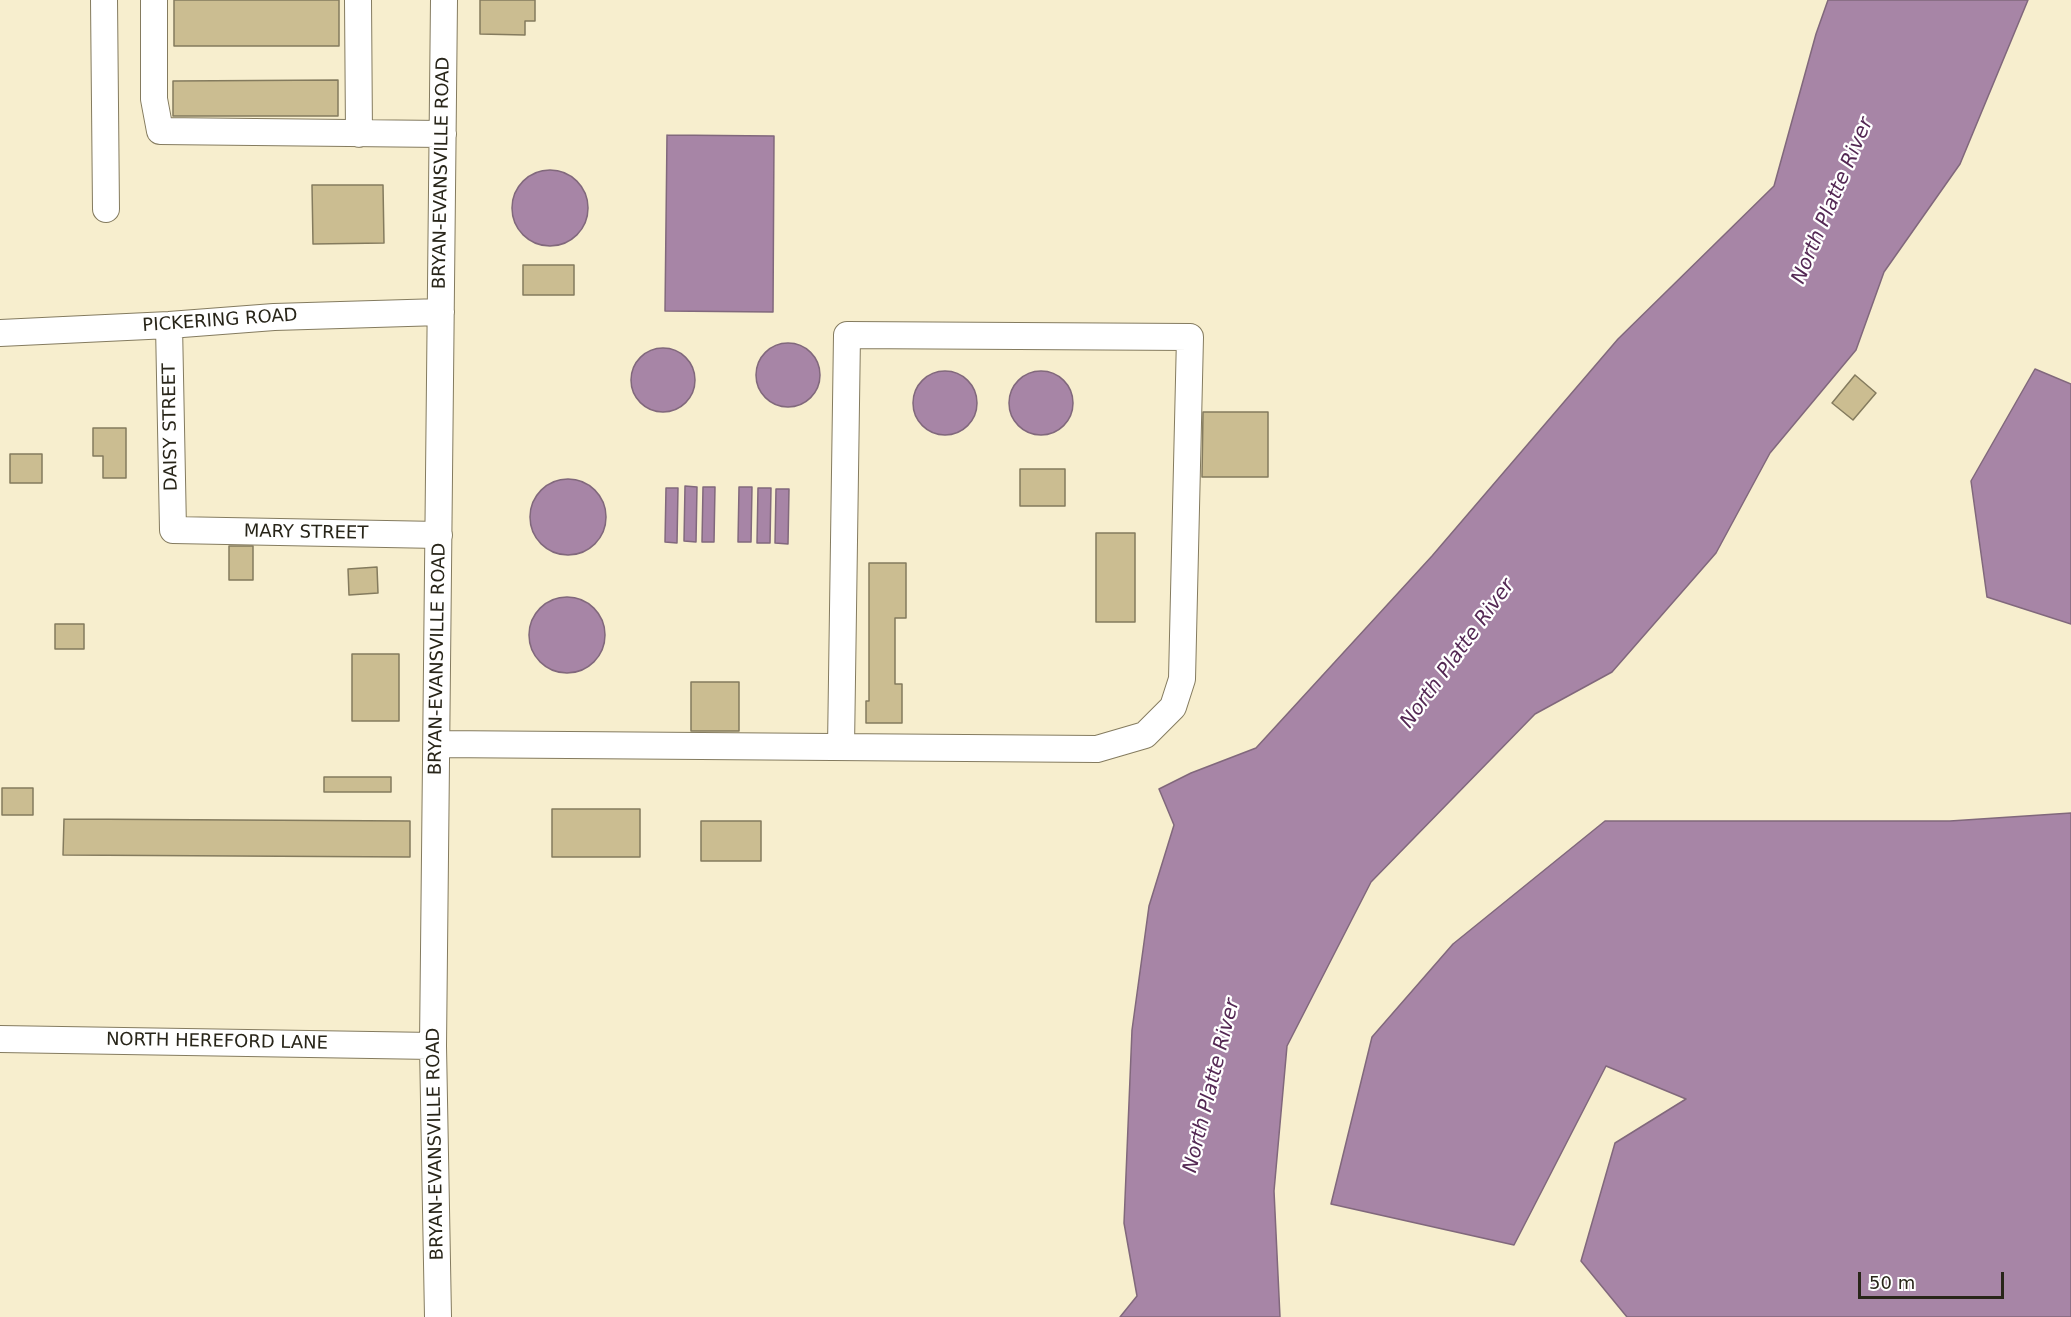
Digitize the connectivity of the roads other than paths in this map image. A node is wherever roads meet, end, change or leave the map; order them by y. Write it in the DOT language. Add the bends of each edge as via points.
graph roads {
  1 [pos="104,0"];
  2 [pos="154,0"];
  3 [pos="357,0"];
  4 [pos="444,0"];
  5 [pos="358,134"];
  6 [pos="443,134"];
  7 [pos="106,209"];
  8 [pos="441,312"];
  9 [pos="169,325"];
  10 [pos="0,333"];
  11 [pos="173,530"];
  12 [pos="439,535"];
  13 [pos="437,744"];
  14 [pos="841,747"];
  15 [pos="0,1039"];
  16 [pos="433,1046"];
  17 [pos="438,1317"];
  1 -- 7 [label="street"];
  2 -- 5 [label="street" via="154,99 160,131"];
  3 -- 5 [label="street"];
  4 -- 6 [label="street, BRYAN-EVANSVILLE ROAD"];
  5 -- 6 [label="street"];
  6 -- 8 [label="street, BRYAN-EVANSVILLE ROAD"];
  8 -- 9 [label="street, PICKERING ROAD" via="274,316"];
  8 -- 12 [label="street, BRYAN-EVANSVILLE ROAD"];
  9 -- 10 [label="street, PICKERING ROAD"];
  9 -- 11 [label="street, DAISY STREET"];
  11 -- 12 [label="street, MARY STREET"];
  12 -- 13 [label="street, BRYAN-EVANSVILLE ROAD"];
  13 -- 14 [label="street"];
  13 -- 16 [label="street, BRYAN-EVANSVILLE ROAD"];
  14 -- 14 [label="street" via="1097,749 1145,735 1173,707 1182,679 1190,337 847,335"];
  15 -- 16 [label="street, NORTH HEREFORD LANE"];
  16 -- 17 [label="street, BRYAN-EVANSVILLE ROAD"];
}
